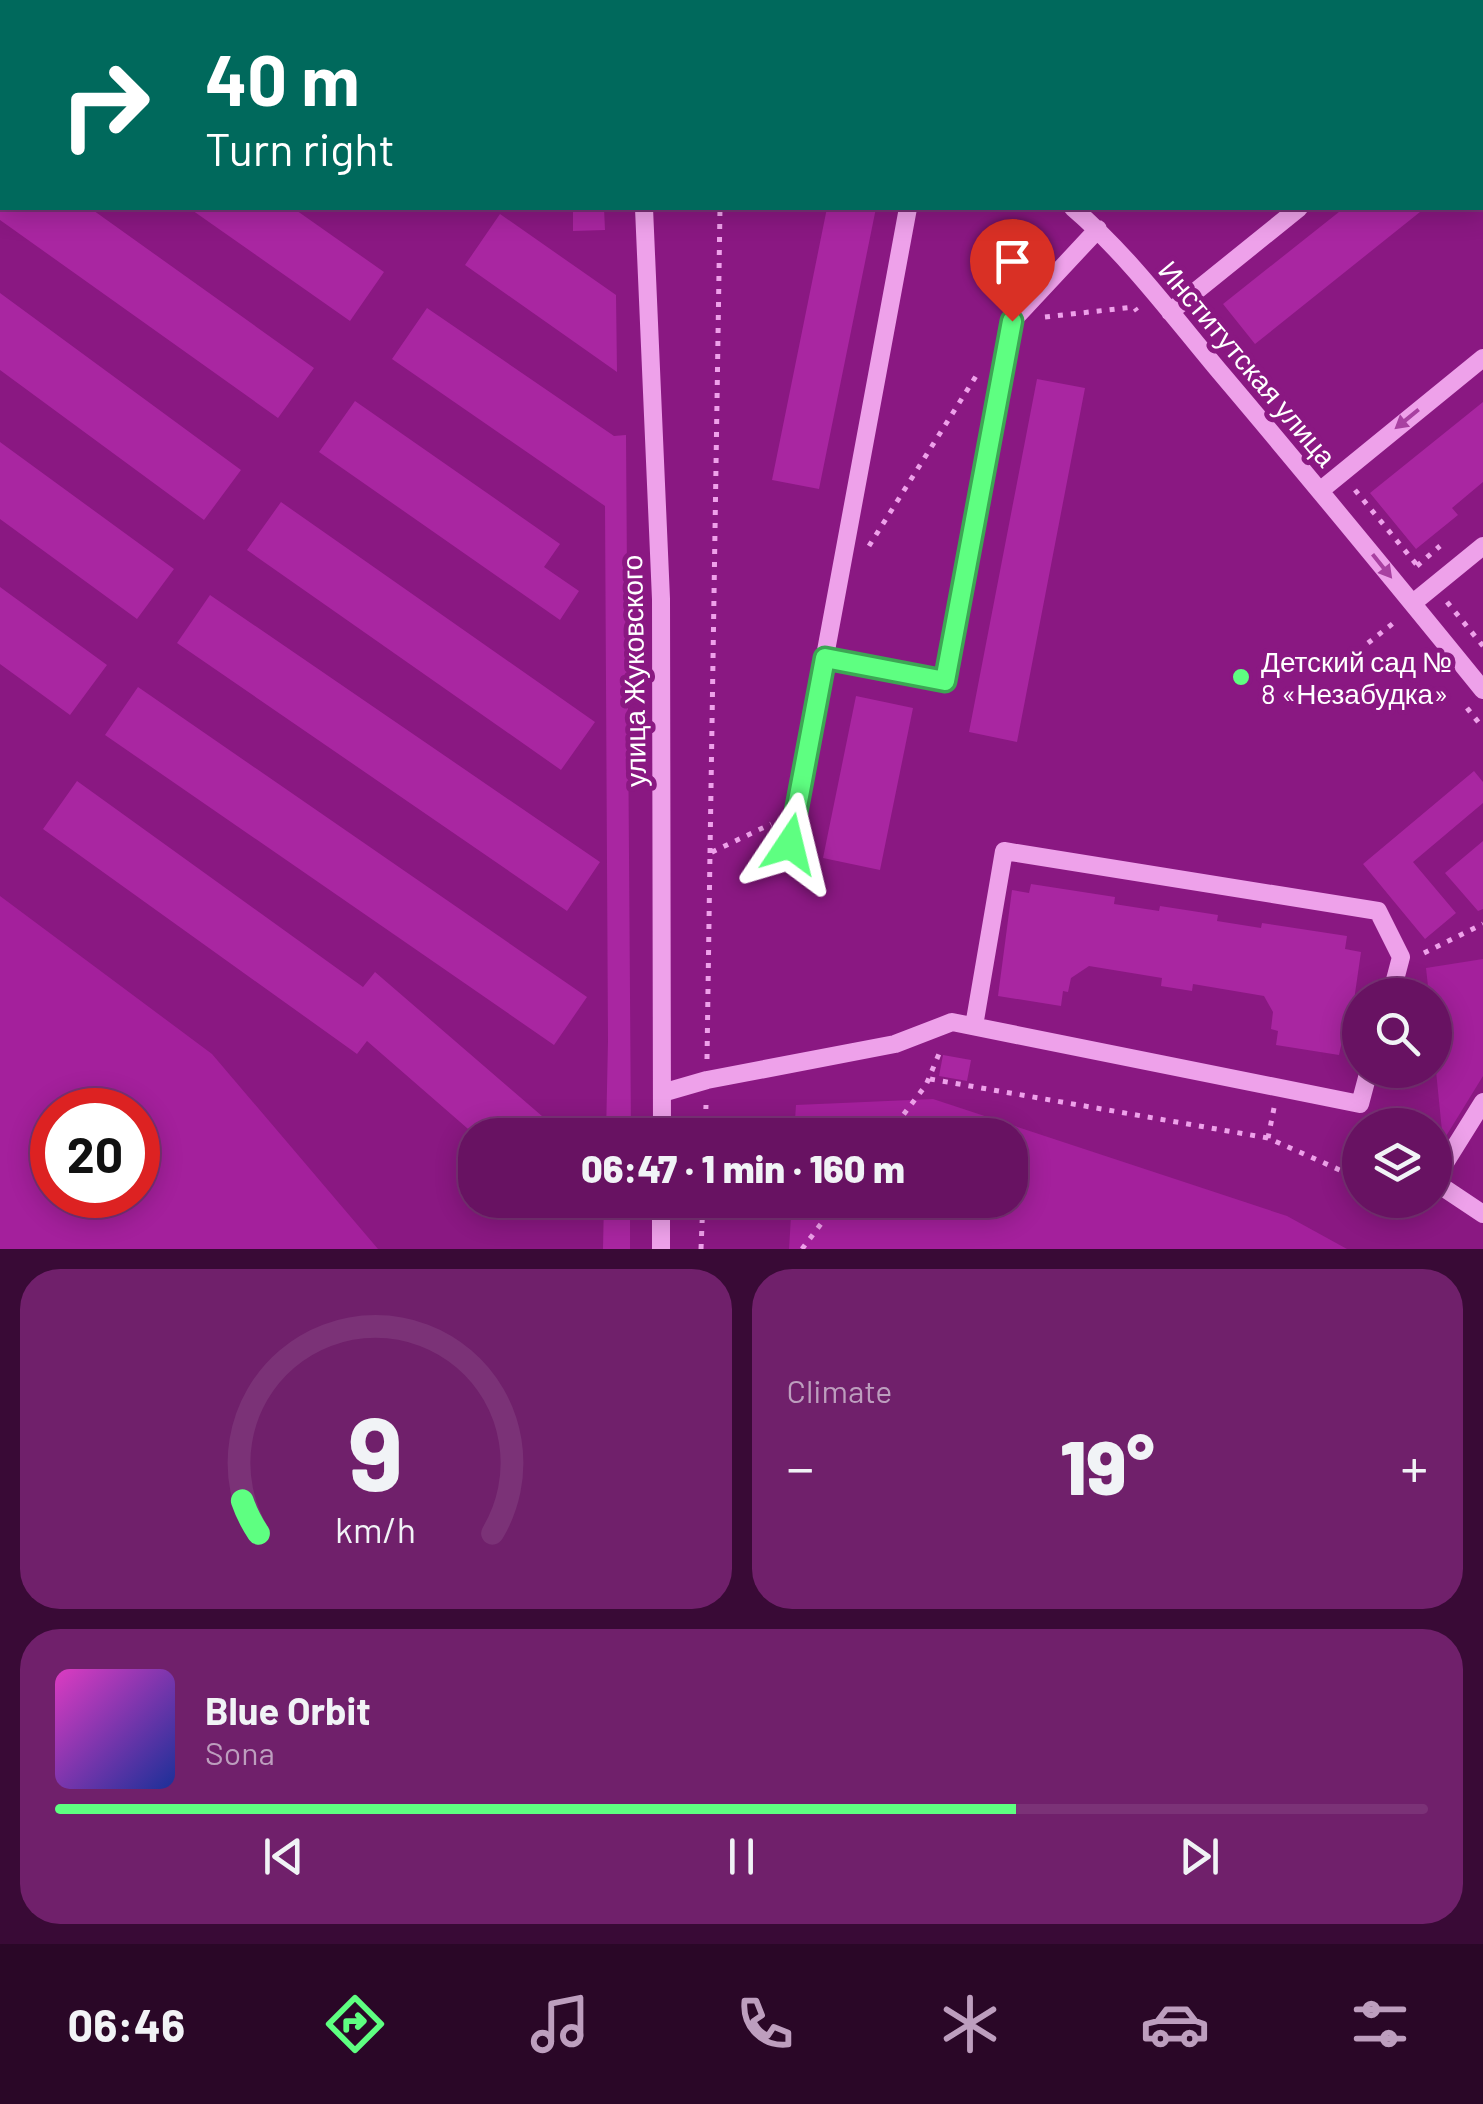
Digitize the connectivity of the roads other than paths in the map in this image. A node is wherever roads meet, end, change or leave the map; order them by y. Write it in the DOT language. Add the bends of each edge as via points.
graph roads {
  1 [pos="644,210"];
  2 [pos="908,210"];
  3 [pos="1075,210"];
  4 [pos="1297,210"];
  5 [pos="1098,230"];
  6 [pos="1170,312"];
  7 [pos="1483,358"];
  8 [pos="1321,490"];
  9 [pos="1483,546"];
  10 [pos="1413,603"];
  11 [pos="825,658"];
  12 [pos="1483,690"];
  13 [pos="790,844"];
  14 [pos="1396,978"];
  15 [pos="974,1026"];
  16 [pos="1364,1088"];
  17 [pos="662,1093"];
  18 [pos="1483,1102"];
  19 [pos="662,1118"];
  20 [pos="1452,1152"];
  21 [pos="1452,1192"];
  22 [pos="1483,1214"];
  23 [pos="661,1218"];
  24 [pos="661,1249"];
  1 -- 17 [label="street, улица Жуковского" via="661,599"];
  2 -- 11 [label="street"];
  3 -- 5 [label="street, Институтская улица"];
  4 -- 6 [label="street"];
  5 -- 6 [label="street, Институтская улица"];
  5 -- 11 [label="street" via="1012,321 945,681"];
  6 -- 8 [label="street, Институтская улица"];
  7 -- 8 [label="street, Институтская улица, one-way"];
  8 -- 10 [label="street, one-way"];
  9 -- 10 [label="street"];
  10 -- 12 [label="street"];
  11 -- 13 [label="street"];
  14 -- 15 [label="street" via="1401,958 1378,911 1004,851"];
  15 -- 16 [label="street" via="1360,1104"];
  15 -- 17 [label="street" via="952,1022 895,1044"];
  17 -- 19 [label="street, улица Жуковского"];
  18 -- 20 [label="street"];
  21 -- 22 [label="street"];
  23 -- 24 [label="street"];
}
